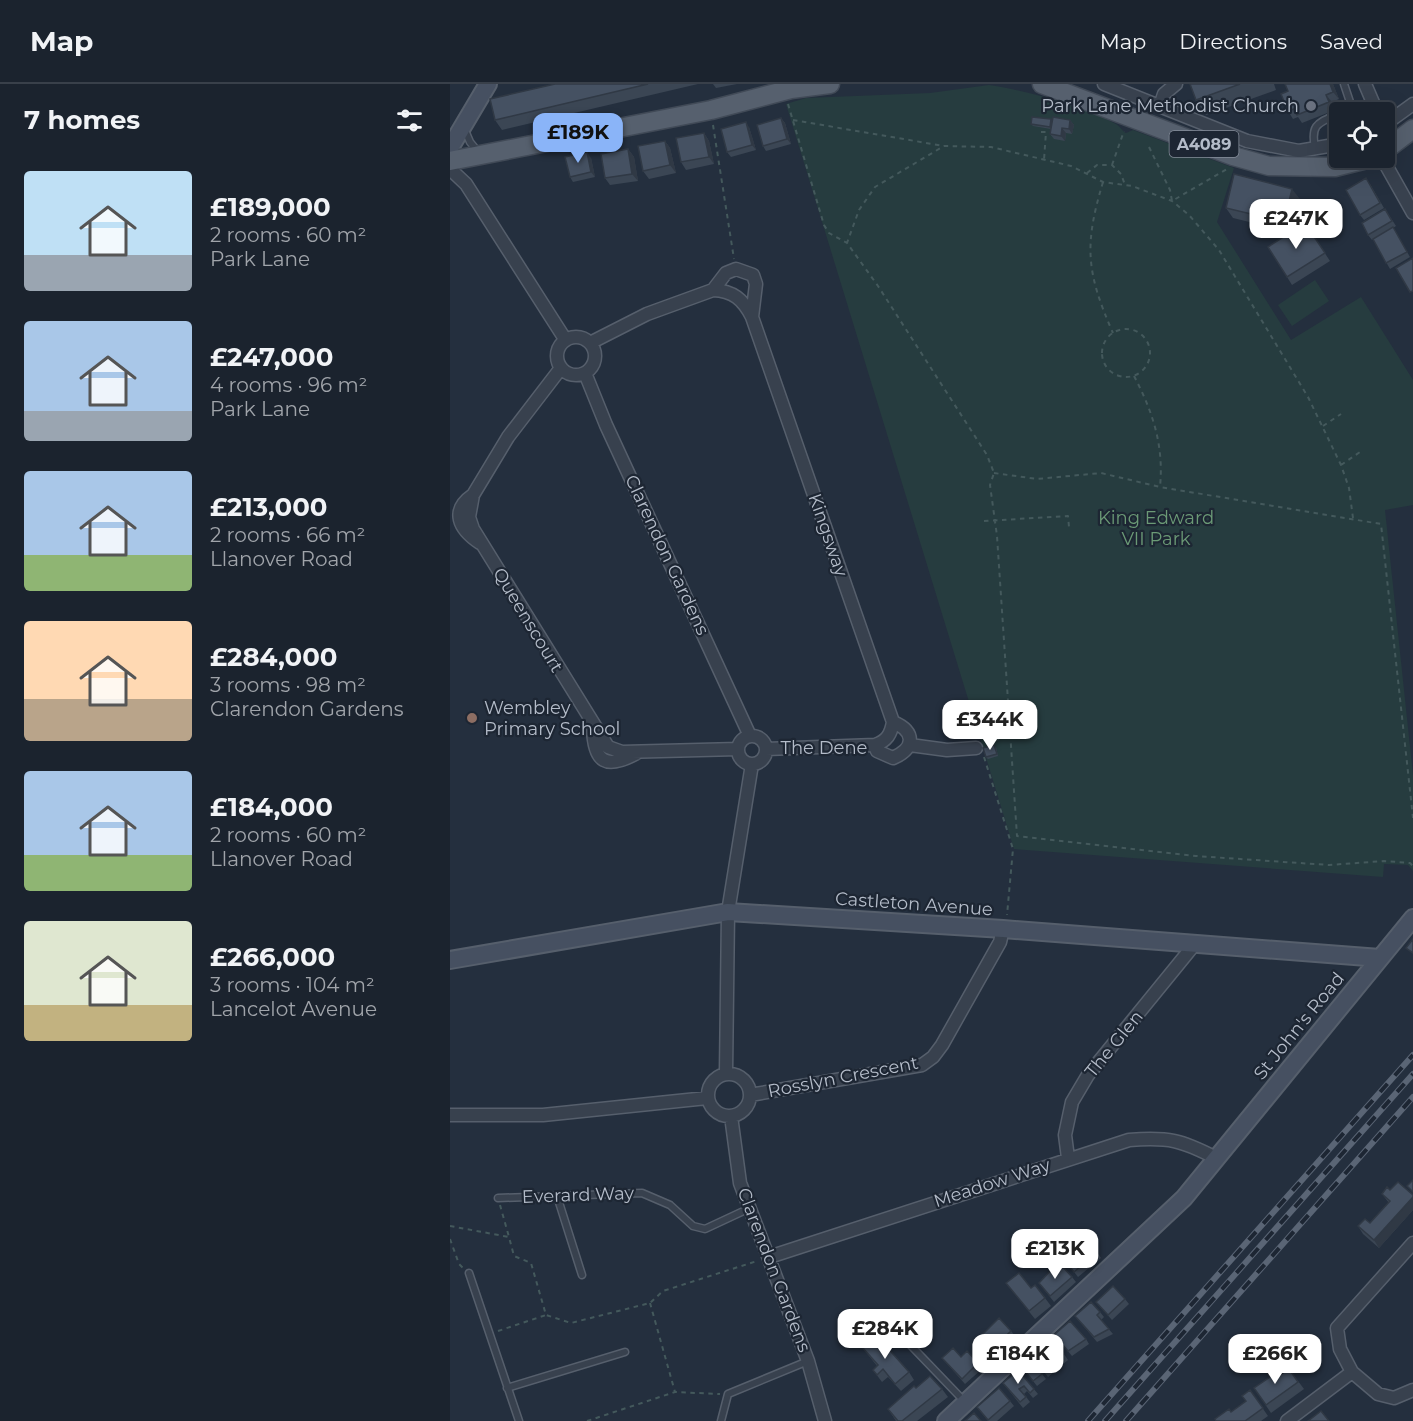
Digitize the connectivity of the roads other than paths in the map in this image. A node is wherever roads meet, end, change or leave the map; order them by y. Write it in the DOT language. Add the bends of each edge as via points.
graph roads {
  1 [pos="488,84"];
  2 [pos="830,84"];
  3 [pos="1042,84"];
  4 [pos="1104,84"];
  5 [pos="1176,84"];
  6 [pos="1344,84"];
  7 [pos="1365,84"];
  8 [pos="1119,88"];
  9 [pos="1350,102"];
  10 [pos="1373,102"];
  11 [pos="1413,104"];
  12 [pos="1160,105"];
  13 [pos="1126,114"];
  14 [pos="1395,117"];
  15 [pos="1329,119"];
  16 [pos="463,125"];
  17 [pos="1413,129"];
  18 [pos="1395,143"];
  19 [pos="1329,146"];
  20 [pos="450,148"];
  21 [pos="1315,148"];
  22 [pos="481,154"];
  23 [pos="450,161"];
  24 [pos="1329,168"];
  25 [pos="1388,168"];
  26 [pos="450,169"];
  27 [pos="1413,213"];
  28 [pos="712,290"];
  29 [pos="752,317"];
  30 [pos="566,339"];
  31 [pos="590,343"];
  32 [pos="561,368"];
  33 [pos="585,373"];
  34 [pos="892,722"];
  35 [pos="750,736"];
  36 [pos="875,745"];
  37 [pos="910,745"];
  38 [pos="978,746"];
  39 [pos="738,749"];
  40 [pos="766,749"];
  41 [pos="752,764"];
  42 [pos="728,912"];
  43 [pos="1413,918"];
  44 [pos="1004,929"];
  45 [pos="1194,945"];
  46 [pos="1380,958"];
  47 [pos="450,960"];
  48 [pos="726,1073"];
  49 [pos="750,1095"];
  50 [pos="707,1098"];
  51 [pos="450,1115"];
  52 [pos="731,1116"];
  53 [pos="1068,1158"];
  54 [pos="1216,1158"];
  55 [pos="557,1196"];
  56 [pos="498,1198"];
  57 [pos="750,1208"];
  58 [pos="1413,1243"];
  59 [pos="769,1257"];
  60 [pos="468,1273"];
  61 [pos="582,1275"];
  62 [pos="895,1329"];
  63 [pos="625,1352"];
  64 [pos="808,1361"];
  65 [pos="1352,1372"];
  66 [pos="507,1388"];
  67 [pos="1413,1390"];
  68 [pos="966,1402"];
  69 [pos="519,1421"];
  70 [pos="721,1421"];
  71 [pos="825,1421"];
  72 [pos="946,1421"];
  73 [pos="1287,1421"];
  1 -- 16 [label="street"];
  2 -- 22 [label="main road"];
  3 -- 13 [label="main road, A4089"];
  4 -- 8 [label="street"];
  5 -- 12 [label="street" via="1164,94"];
  6 -- 9 [label="lane"];
  7 -- 10 [label="street"];
  8 -- 12 [label="street"];
  8 -- 13 [label="street"];
  11 -- 14 [label="street"];
  12 -- 21 [label="street" via="1247,141 1299,151"];
  13 -- 24 [label="main road, A4089" via="1269,166"];
  15 -- 21 [label="lane" via="1312,130"];
  16 -- 20 [label="street"];
  16 -- 22 [label="lane" via="470,142"];
  17 -- 18 [label="main road"];
  19 -- 21 [label="street"];
  22 -- 23 [label="main road"];
  25 -- 27 [label="street"];
  26 -- 30 [label="street" via="466,184"];
  28 -- 29 [label="street, Kingsway" via="732,293 744,301"];
  28 -- 29 [label="street, Kingsway" via="720,279 736,269 753,275 756,284"];
  28 -- 31 [label="street" via="646,314"];
  29 -- 34 [label="street, Kingsway"];
  30 -- 31 [label="street" via="578,336"];
  30 -- 32 [label="street" via="557,356"];
  31 -- 33 [label="street" via="595,356"];
  32 -- 33 [label="street" via="572,374"];
  32 -- 39 [label="street, Queenscourt" via="508,437 473,495 456,507 453,516 457,526 482,544 593,726 614,751"];
  33 -- 35 [label="street, Clarendon Gardens"];
  34 -- 36 [label="street" via="891,733"];
  34 -- 37 [label="street" via="905,727"];
  35 -- 39 [label="street"];
  35 -- 40 [label="street" via="761,739"];
  36 -- 37 [label="street, The Dene" via="877,752 893,758"];
  36 -- 40 [label="street, The Dene"];
  37 -- 38 [label="street" via="947,750"];
  39 -- 41 [label="street" via="743,760"];
  40 -- 41 [label="street" via="764,758"];
  41 -- 42 [label="street"];
  42 -- 44 [label="street, Castleton Avenue"];
  42 -- 47 [label="street, Castleton Avenue"];
  42 -- 48 [label="street"];
  43 -- 46 [label="street, St John's Road"];
  44 -- 45 [label="street, Castleton Avenue"];
  44 -- 49 [label="street, Rosslyn Crescent" via="942,1045 922,1065"];
  45 -- 46 [label="street, Castleton Avenue"];
  45 -- 53 [label="street, The Glen" via="1088,1075 1072,1101 1065,1135"];
  46 -- 54 [label="street, St John's Road"];
  48 -- 49 [label="street" via="741,1077"];
  48 -- 50 [label="street" via="710,1083"];
  49 -- 52 [label="street" via="745,1109"];
  50 -- 51 [label="street" via="543,1115"];
  50 -- 52 [label="street" via="717,1113"];
  52 -- 57 [label="street, Clarendon Gardens" via="740,1183"];
  53 -- 54 [label="street, Meadow Way" via="1129,1140 1158,1138 1183,1141"];
  53 -- 59 [label="street, Meadow Way"];
  54 -- 68 [label="street, St John's Road" via="1184,1198"];
  55 -- 56 [label="lane, Everard Way"];
  55 -- 57 [label="lane, Everard Way" via="642,1193 670,1205 693,1226 705,1229"];
  55 -- 61 [label="lane"];
  57 -- 59 [label="street, Clarendon Gardens"];
  58 -- 65 [label="street" via="1337,1328 1340,1349"];
  59 -- 64 [label="street, Clarendon Gardens"];
  60 -- 66 [label="lane"];
  62 -- 68 [label="lane"];
  63 -- 66 [label="lane"];
  64 -- 70 [label="lane" via="728,1394"];
  64 -- 71 [label="street, Clarendon Gardens"];
  65 -- 67 [label="street" via="1378,1394 1394,1398"];
  65 -- 73 [label="street"];
  66 -- 69 [label="lane"];
  68 -- 72 [label="street, St John's Road"];
}
